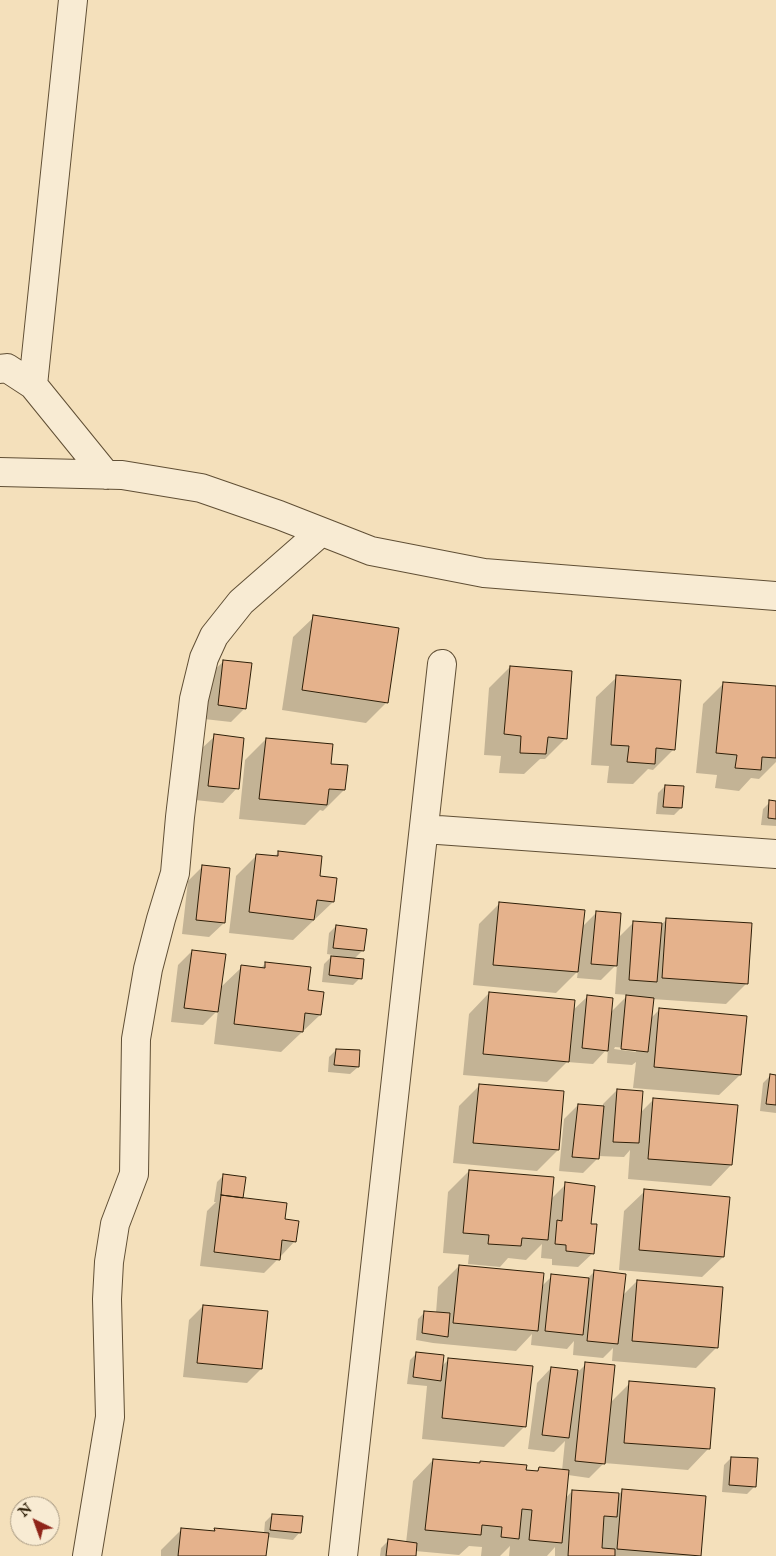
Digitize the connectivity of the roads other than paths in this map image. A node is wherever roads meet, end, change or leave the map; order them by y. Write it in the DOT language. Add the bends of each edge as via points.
graph roads {
  1 [pos="73,0"];
  2 [pos="0,369"];
  3 [pos="33,385"];
  4 [pos="0,472"];
  5 [pos="106,474"];
  6 [pos="321,532"];
  7 [pos="776,596"];
  8 [pos="442,664"];
  9 [pos="424,829"];
  10 [pos="776,854"];
  11 [pos="88,1556"];
  12 [pos="343,1556"];
  1 -- 3 [label="street"];
  2 -- 3 [label="street" via="7,368"];
  3 -- 5 [label="street"];
  4 -- 5 [label="street"];
  5 -- 6 [label="street" via="201,488"];
  6 -- 7 [label="street" via="372,551 484,573"];
  6 -- 11 [label="street" via="241,602 214,636 204,658 194,699 176,873 148,969 136,1039 134,1174 115,1224 109,1262 110,1417"];
  8 -- 9 [label="street"];
  9 -- 10 [label="street"];
  9 -- 12 [label="street"];
}
